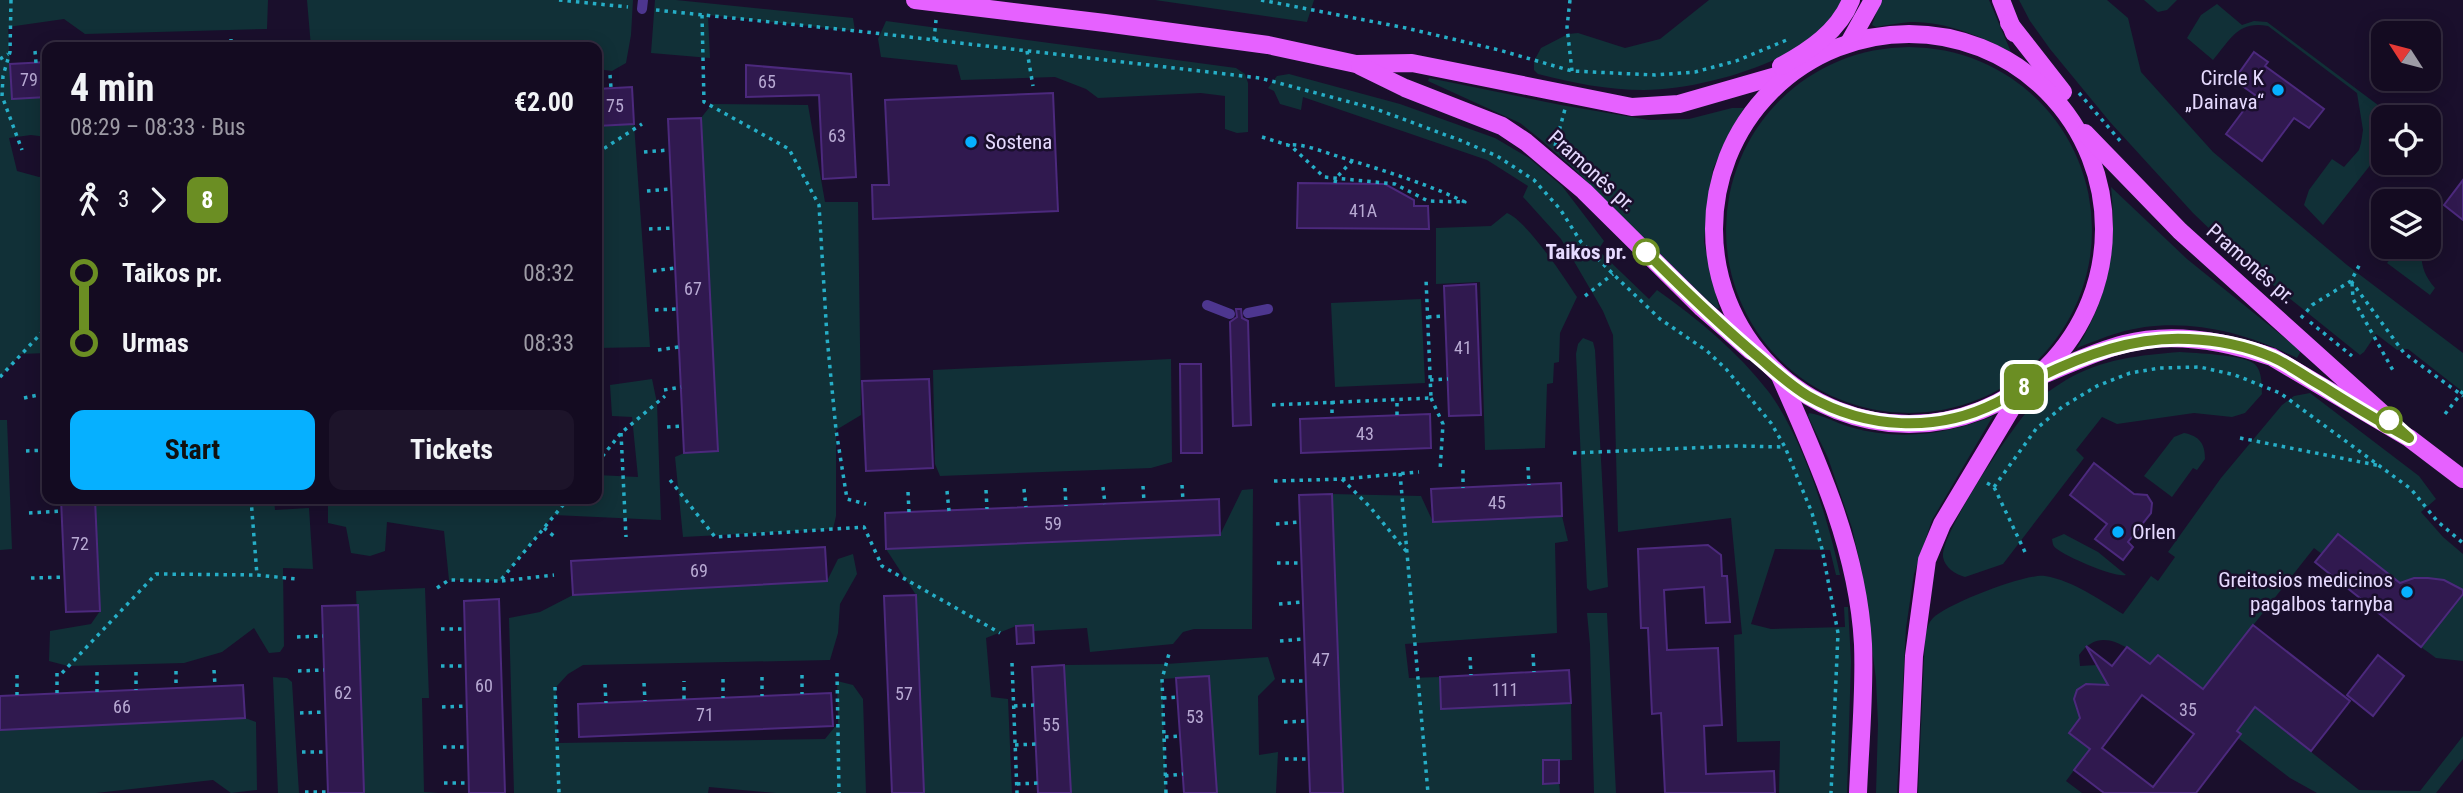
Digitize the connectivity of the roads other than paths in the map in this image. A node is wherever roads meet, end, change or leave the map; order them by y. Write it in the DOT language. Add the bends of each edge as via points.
graph roads {
  1 [pos="915,0"];
  2 [pos="1850,0"];
  3 [pos="1873,0"];
  4 [pos="2001,0"];
  5 [pos="2009,23"];
  6 [pos="1849,43"];
  7 [pos="1356,64"];
  8 [pos="1794,71"];
  9 [pos="1742,85"];
  10 [pos="2050,92"];
  11 [pos="2071,118"];
  12 [pos="2145,195"];
  13 [pos="1207,304"];
  14 [pos="1268,309"];
  15 [pos="1248,313"];
  16 [pos="1230,314"];
  17 [pos="1765,362"];
  18 [pos="1780,376"];
  19 [pos="2030,382"];
  20 [pos="2409,438"];
  21 [pos="2463,478"];
  22 [pos="1858,793"];
  23 [pos="1908,793"];
  1 -- 7 [label="main road, Pramonės pr." via="1268,45"];
  2 -- 9 [label="main road" via="1822,40"];
  3 -- 6 [label="main road"];
  4 -- 5 [label="main road"];
  5 -- 10 [label="main road" via="2025,57"];
  5 -- 12 [label="main road"];
  6 -- 8 [label="main road"];
  6 -- 10 [label="main road" via="1901,33 1969,42 2000,55"];
  7 -- 9 [label="main road, Pramonės pr." via="1412,64 1632,107 1679,104"];
  7 -- 17 [label="main road, Pramonės pr." via="1502,126 1550,160 1721,326"];
  8 -- 9 [label="main road, Pramonės pr."];
  8 -- 17 [label="main road" via="1764,97 1741,129 1724,165 1715,203 1714,243 1721,282 1735,318"];
  10 -- 11 [label="main road"];
  11 -- 12 [label="main road, Pramonės pr."];
  11 -- 19 [label="main road" via="2100,183 2105,219 2103,256 2080,324 2059,354"];
  12 -- 20 [label="main road, Pramonės pr." via="2214,264"];
  13 -- 16 [label="lane"];
  14 -- 15 [label="lane"];
  17 -- 18 [label="main road"];
  18 -- 19 [label="main road" via="1836,410 1900,424 1966,415 1997,403"];
  18 -- 22 [label="main road" via="1839,518 1856,595 1863,644"];
  19 -- 20 [label="main road, Pramonės pr." via="2124,344 2159,338 2215,342 2272,357"];
  19 -- 23 [label="main road" via="1942,524 1927,560 1914,656"];
  20 -- 21 [label="main road, Pramonės pr."];
}
